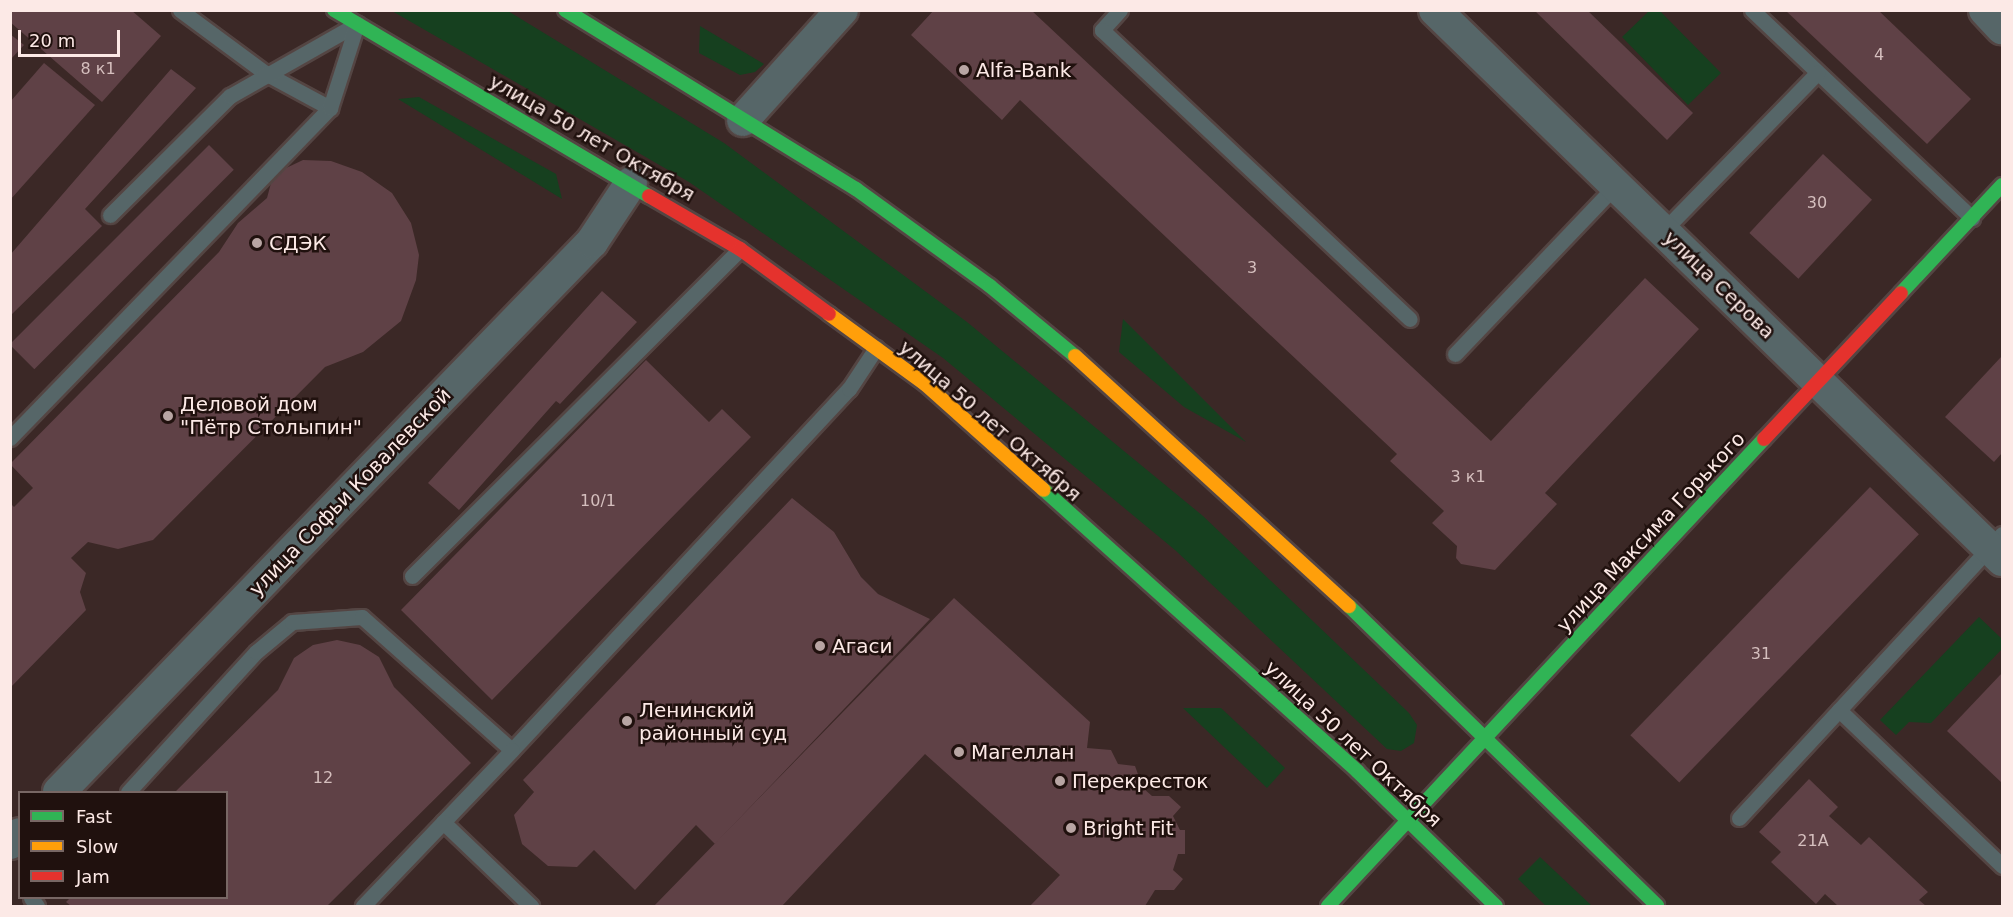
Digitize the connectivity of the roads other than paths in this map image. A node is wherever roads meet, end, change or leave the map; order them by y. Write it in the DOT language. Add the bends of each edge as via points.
graph roads {
  1 [pos="180,10"];
  2 [pos="334,10"];
  3 [pos="565,10"];
  4 [pos="842,10"];
  5 [pos="1120,10"];
  6 [pos="1435,10"];
  7 [pos="1752,10"];
  8 [pos="1985,10"];
  9 [pos="357,24"];
  10 [pos="2002,28"];
  11 [pos="264,73"];
  12 [pos="1817,73"];
  13 [pos="330,108"];
  14 [pos="743,120"];
  15 [pos="631,183"];
  16 [pos="1616,185"];
  17 [pos="2002,185"];
  18 [pos="110,215"];
  19 [pos="1972,218"];
  20 [pos="1664,231"];
  21 [pos="740,249"];
  22 [pos="1410,320"];
  23 [pos="876,348"];
  24 [pos="1455,354"];
  25 [pos="1818,381"];
  26 [pos="10,438"];
  27 [pos="1998,547"];
  28 [pos="412,576"];
  29 [pos="1839,710"];
  30 [pos="1483,740"];
  31 [pos="512,750"];
  32 [pos="60,791"];
  33 [pos="129,791"];
  34 [pos="1739,818"];
  35 [pos="1409,821"];
  36 [pos="443,822"];
  37 [pos="2002,866"];
  38 [pos="363,906"];
  39 [pos="531,906"];
  40 [pos="1328,906"];
  41 [pos="1496,906"];
  42 [pos="1657,906"];
  1 -- 11 [label="lane"];
  2 -- 9 [label="main road, улица 50 лет Октября"];
  3 -- 14 [label="main road"];
  4 -- 14 [label="street"];
  5 -- 22 [label="lane" via="1102,30"];
  6 -- 16 [label="street, улица Серова"];
  7 -- 12 [label="lane"];
  8 -- 10 [label="street"];
  9 -- 11 [label="lane"];
  9 -- 13 [label="lane"];
  9 -- 15 [label="main road, улица 50 лет Октября"];
  11 -- 13 [label="lane"];
  11 -- 18 [label="lane" via="230,96"];
  12 -- 19 [label="lane"];
  12 -- 20 [label="lane"];
  13 -- 26 [label="lane"];
  14 -- 30 [label="main road" via="875,203 990,286 1102,378 1437,689"];
  15 -- 21 [label="main road, улица 50 лет Октября"];
  15 -- 32 [label="street, улица Софьи Ковалевской" via="592,242"];
  16 -- 20 [label="street, улица Серова"];
  16 -- 24 [label="lane"];
  17 -- 19 [label="main road, улица Максима Горького"];
  19 -- 25 [label="main road, улица Максима Горького"];
  20 -- 25 [label="street, улица Серова"];
  21 -- 23 [label="main road, улица 50 лет Октября"];
  21 -- 28 [label="lane"];
  23 -- 31 [label="lane" via="849,389"];
  23 -- 35 [label="main road, улица 50 лет Октября" via="925,384"];
  25 -- 27 [label="street, улица Серова"];
  25 -- 30 [label="main road, улица Максима Горького"];
  27 -- 29 [label="lane"];
  29 -- 34 [label="lane"];
  29 -- 37 [label="lane"];
  30 -- 35 [label="main road, улица Максима Горького"];
  30 -- 42 [label="main road"];
  31 -- 33 [label="lane" via="362,617 331,616 292,622 256,652"];
  31 -- 36 [label="lane"];
  35 -- 40 [label="main road, улица Максима Горького"];
  35 -- 41 [label="main road, улица 50 лет Октября"];
  36 -- 38 [label="lane"];
  36 -- 39 [label="lane"];
}
